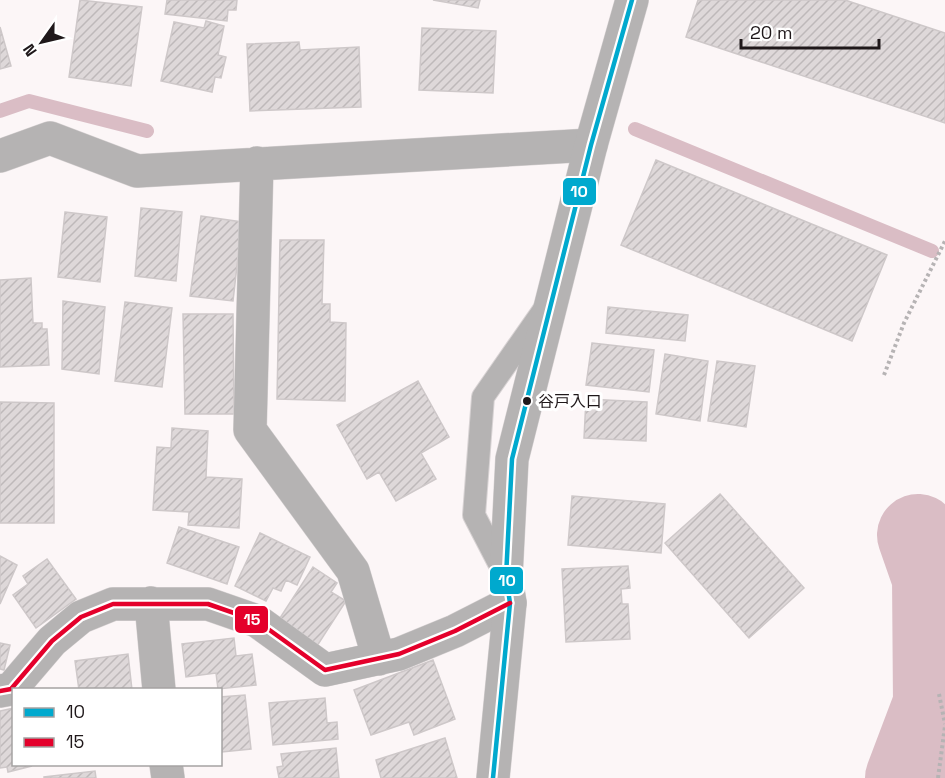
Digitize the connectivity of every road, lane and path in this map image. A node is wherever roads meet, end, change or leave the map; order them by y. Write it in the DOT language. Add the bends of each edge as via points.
graph roads {
  1 [pos="632,0"];
  2 [pos="591,145"];
  3 [pos="0,156"];
  4 [pos="257,163"];
  5 [pos="945,241"];
  6 [pos="556,291"];
  7 [pos="884,375"];
  8 [pos="508,590"];
  9 [pos="151,603"];
  10 [pos="378,659"];
  11 [pos="159,688"];
  12 [pos="0,691"];
  13 [pos="939,694"];
  14 [pos="945,725"];
  15 [pos="493,778"];
  16 [pos="938,778"];
  1 -- 2 [label="street"];
  2 -- 4 [label="street"];
  2 -- 6 [label="street"];
  3 -- 4 [label="street" via="50,138 137,171"];
  4 -- 10 [label="street" via="250,430 353,571"];
  5 -- 7 [label="path" via="904,322"];
  6 -- 8 [label="street" via="512,459"];
  6 -- 8 [label="lane" via="483,397 474,515"];
  8 -- 10 [label="street" via="455,631"];
  8 -- 15 [label="street"];
  9 -- 10 [label="street" via="208,604 257,621 325,669"];
  9 -- 11 [label="street"];
  9 -- 12 [label="street" via="113,604 81,617 52,641 11,689"];
  13 -- 14 [label="path"];
  14 -- 16 [label="path"];
}
